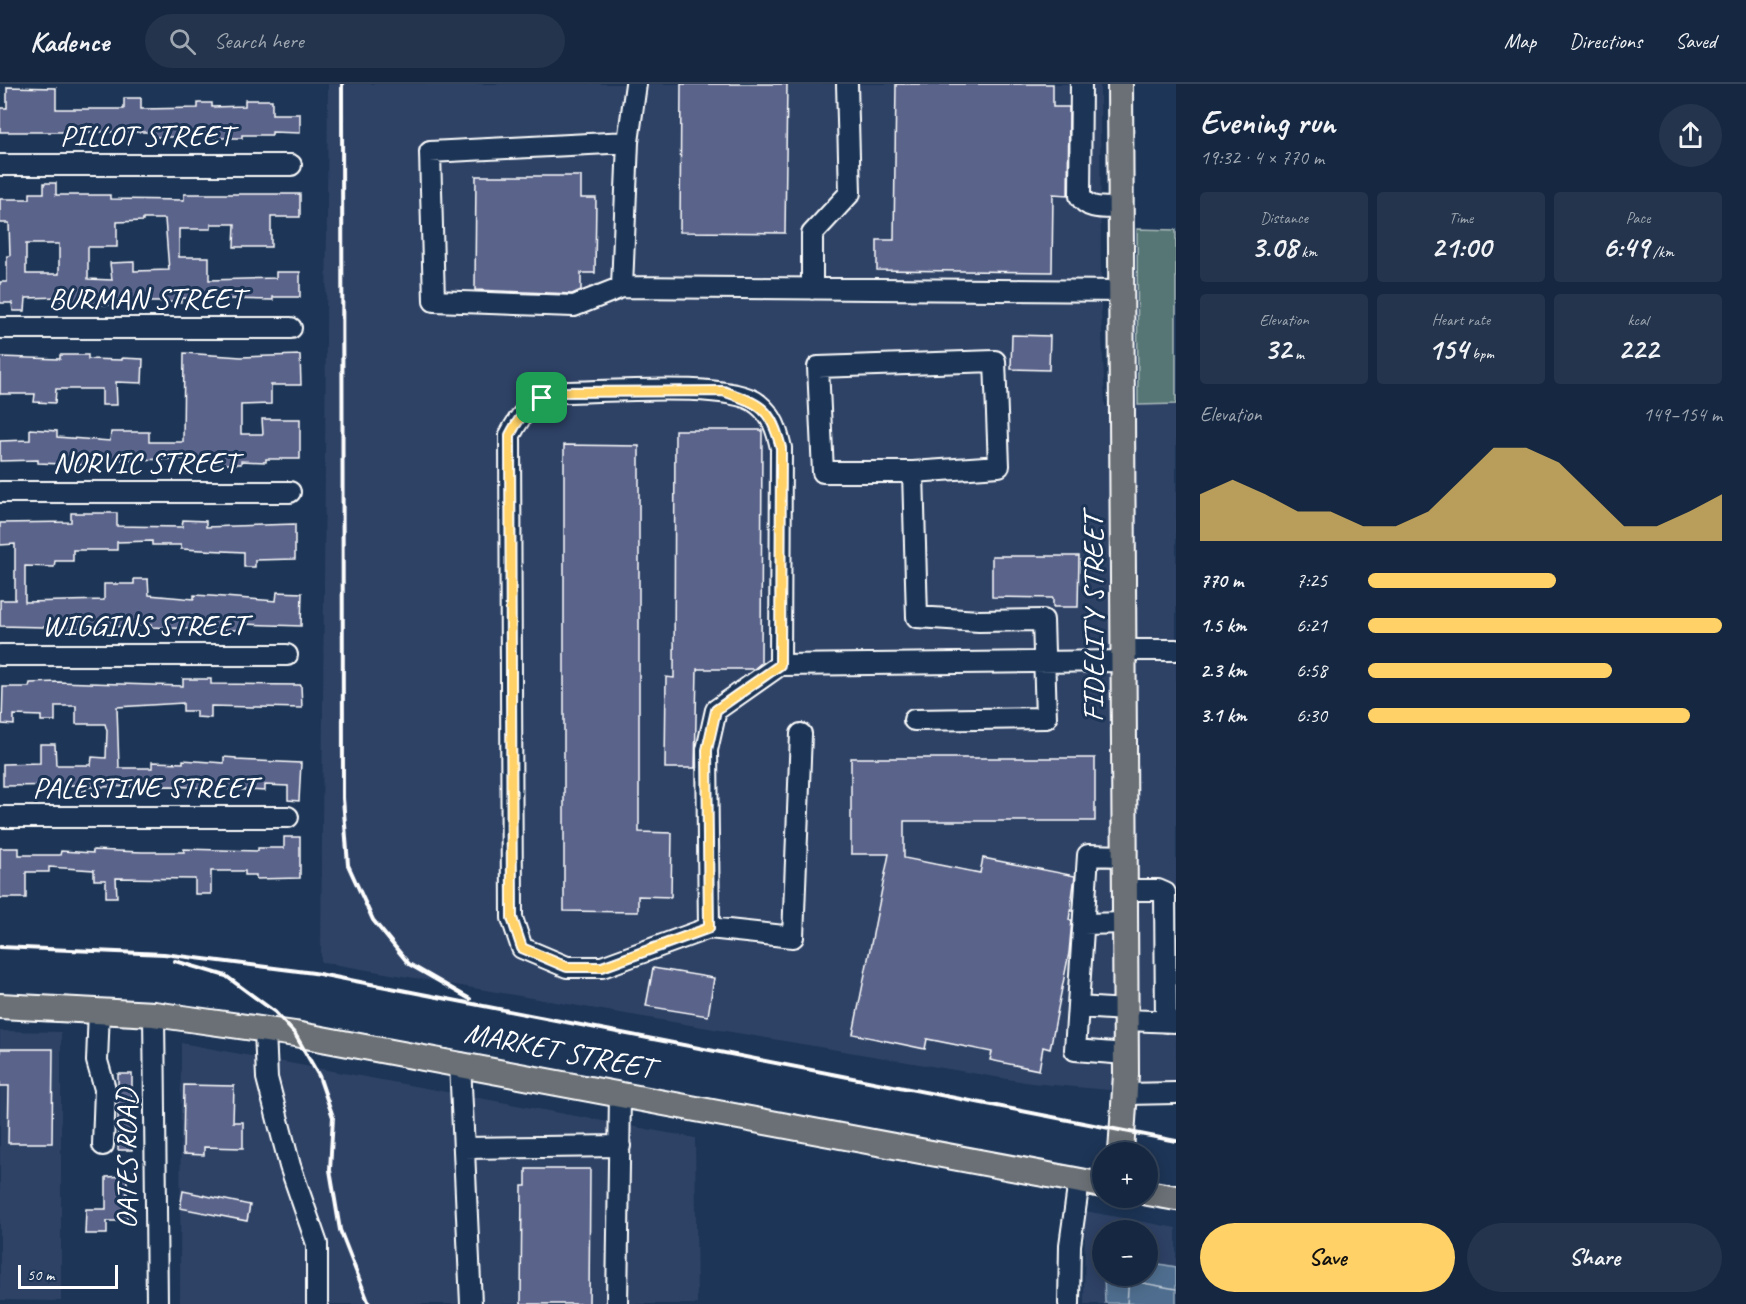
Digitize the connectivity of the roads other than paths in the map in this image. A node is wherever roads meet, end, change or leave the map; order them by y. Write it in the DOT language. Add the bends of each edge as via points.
graph roads {
  1 [pos="636,84"];
  2 [pos="847,84"];
  3 [pos="1120,84"];
  4 [pos="1081,94"];
  5 [pos="628,142"];
  6 [pos="0,165"];
  7 [pos="291,165"];
  8 [pos="1122,208"];
  9 [pos="622,287"];
  10 [pos="812,289"];
  11 [pos="1123,291"];
  12 [pos="0,328"];
  13 [pos="291,328"];
  14 [pos="913,472"];
  15 [pos="0,492"];
  16 [pos="290,492"];
  17 [pos="1176,650"];
  18 [pos="0,655"];
  19 [pos="287,655"];
  20 [pos="1125,655"];
  21 [pos="1046,662"];
  22 [pos="780,665"];
  23 [pos="914,720"];
  24 [pos="801,734"];
  25 [pos="0,817"];
  26 [pos="288,817"];
  27 [pos="1125,856"];
  28 [pos="1170,887"];
  29 [pos="1126,890"];
  30 [pos="1126,923"];
  31 [pos="1083,924"];
  32 [pos="709,928"];
  33 [pos="0,1006"];
  34 [pos="1078,1007"];
  35 [pos="99,1011"];
  36 [pos="154,1014"];
  37 [pos="1126,1015"];
  38 [pos="1171,1022"];
  39 [pos="265,1029"];
  40 [pos="1126,1054"];
  41 [pos="459,1063"];
  42 [pos="1176,1093"];
  43 [pos="621,1094"];
  44 [pos="1125,1094"];
  45 [pos="1122,1142"];
  46 [pos="103,1146"];
  47 [pos="620,1146"];
  48 [pos="464,1148"];
  49 [pos="1091,1183"];
  50 [pos="1158,1194"];
  51 [pos="1176,1198"];
  52 [pos="157,1304"];
  53 [pos="316,1304"];
  54 [pos="471,1304"];
  55 [pos="617,1304"];
  56 [pos="1069,1304"];
  1 -- 5 [label="street"];
  2 -- 10 [label="street" via="850,193 812,234"];
  3 -- 8 [label="main road, FIDELITY STREET"];
  4 -- 8 [label="street" via="1080,196 1092,207"];
  5 -- 9 [label="street"];
  5 -- 9 [label="street" via="430,152 435,301 574,306"];
  6 -- 7 [label="street, PILLOT STREET"];
  8 -- 11 [label="main road, FIDELITY STREET"];
  9 -- 10 [label="street"];
  10 -- 11 [label="street"];
  11 -- 20 [label="main road, FIDELITY STREET"];
  12 -- 13 [label="street, BURMAN STREET"];
  14 -- 14 [label="street" via="823,472 818,367 995,361 999,466"];
  14 -- 21 [label="street" via="917,617 1043,620"];
  15 -- 16 [label="street, NORVIC STREET"];
  17 -- 20 [label="street"];
  18 -- 19 [label="street, WIGGINS STREET"];
  20 -- 21 [label="street"];
  20 -- 27 [label="main road, FIDELITY STREET"];
  21 -- 22 [label="street"];
  21 -- 23 [label="street" via="1047,718"];
  22 -- 32 [label="street" via="716,710 707,750"];
  22 -- 32 [label="street" via="781,448 776,424 757,403 723,391 564,392 542,398 522,412 510,435 510,447 512,918 522,948 567,967 602,967"];
  24 -- 32 [label="street" via="793,937"];
  25 -- 26 [label="street, PALESTINE STREET"];
  27 -- 29 [label="main road, FIDELITY STREET"];
  27 -- 31 [label="street" via="1088,855"];
  28 -- 29 [label="street"];
  28 -- 38 [label="street"];
  29 -- 30 [label="main road, FIDELITY STREET"];
  30 -- 31 [label="street"];
  30 -- 37 [label="main road, FIDELITY STREET"];
  31 -- 34 [label="street"];
  33 -- 35 [label="main road, MARKET STREET"];
  34 -- 37 [label="street"];
  34 -- 40 [label="street" via="1075,1050"];
  35 -- 36 [label="main road, MARKET STREET"];
  35 -- 46 [label="street" via="97,1061 105,1089"];
  36 -- 39 [label="main road, MARKET STREET"];
  36 -- 52 [label="street, OATES ROAD"];
  37 -- 38 [label="street"];
  37 -- 40 [label="main road, FIDELITY STREET"];
  39 -- 41 [label="main road, MARKET STREET"];
  39 -- 53 [label="street" via="267,1078 316,1244"];
  40 -- 44 [label="main road, FIDELITY STREET"];
  41 -- 43 [label="main road, MARKET STREET"];
  41 -- 48 [label="street"];
  42 -- 44 [label="street"];
  43 -- 47 [label="street"];
  43 -- 49 [label="main road, MARKET STREET"];
  44 -- 45 [label="main road, FIDELITY STREET"];
  47 -- 48 [label="street"];
  47 -- 55 [label="street"];
  48 -- 54 [label="street"];
  49 -- 56 [label="street" via="1070,1245"];
  50 -- 51 [label="main road"];
}
